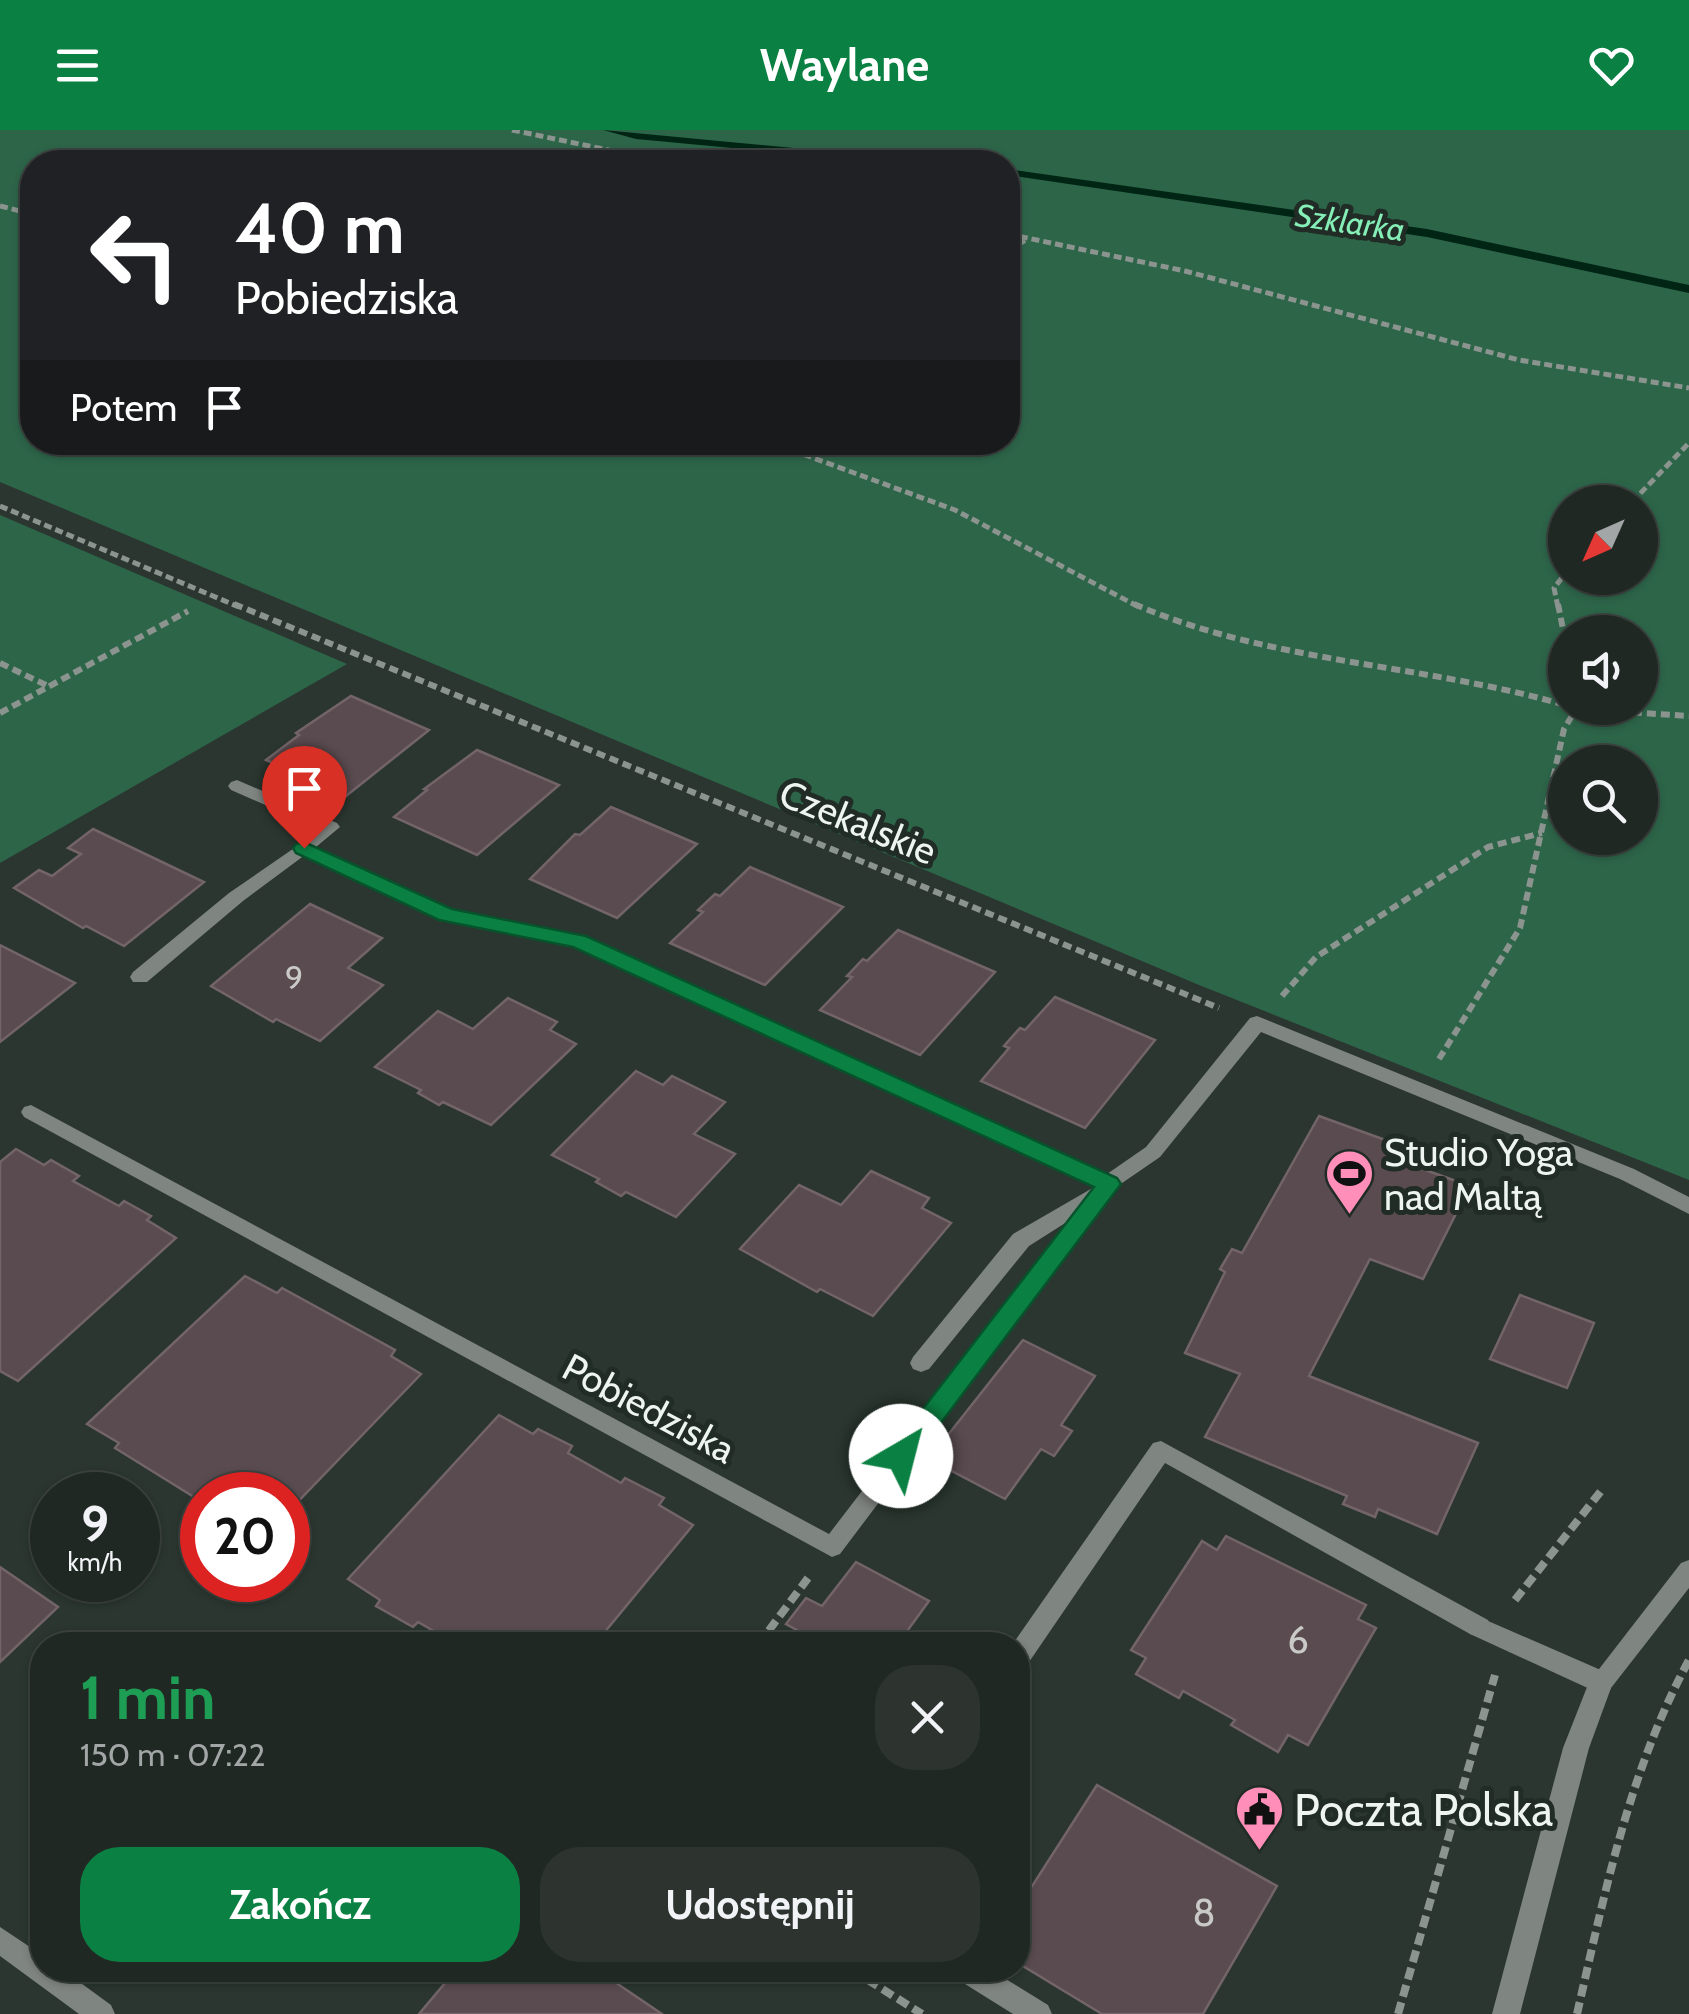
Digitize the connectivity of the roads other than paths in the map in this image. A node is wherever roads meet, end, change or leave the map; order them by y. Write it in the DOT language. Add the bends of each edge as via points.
graph roads {
  1 [pos="237,786"];
  2 [pos="304,848"];
  3 [pos="140,976"];
  4 [pos="32,1112"];
  5 [pos="1109,1184"];
  6 [pos="1689,1206"];
  7 [pos="920,1362"];
  8 [pos="1689,1570"];
  9 [pos="1030,1640"];
  10 [pos="1601,1682"];
  11 [pos="0,1940"];
  12 [pos="30,1962"];
  13 [pos="58,1982"];
  14 [pos="986,1982"];
  15 [pos="102,2014"];
  16 [pos="1038,2014"];
  17 [pos="1506,2014"];
  1 -- 2 [label="street" via="331,826"];
  2 -- 3 [label="street"];
  2 -- 5 [label="street" via="446,915 578,941"];
  4 -- 5 [label="street, Pobiedziska" via="832,1547"];
  5 -- 6 [label="street" via="1153,1152 1256,1023 1627,1174"];
  5 -- 7 [label="street" via="1021,1240"];
  8 -- 10 [label="street"];
  9 -- 10 [label="street" via="1161,1450 1479,1627"];
  10 -- 17 [label="street" via="1576,1748"];
  11 -- 12 [label="street"];
  13 -- 15 [label="street"];
  14 -- 16 [label="street"];
}
